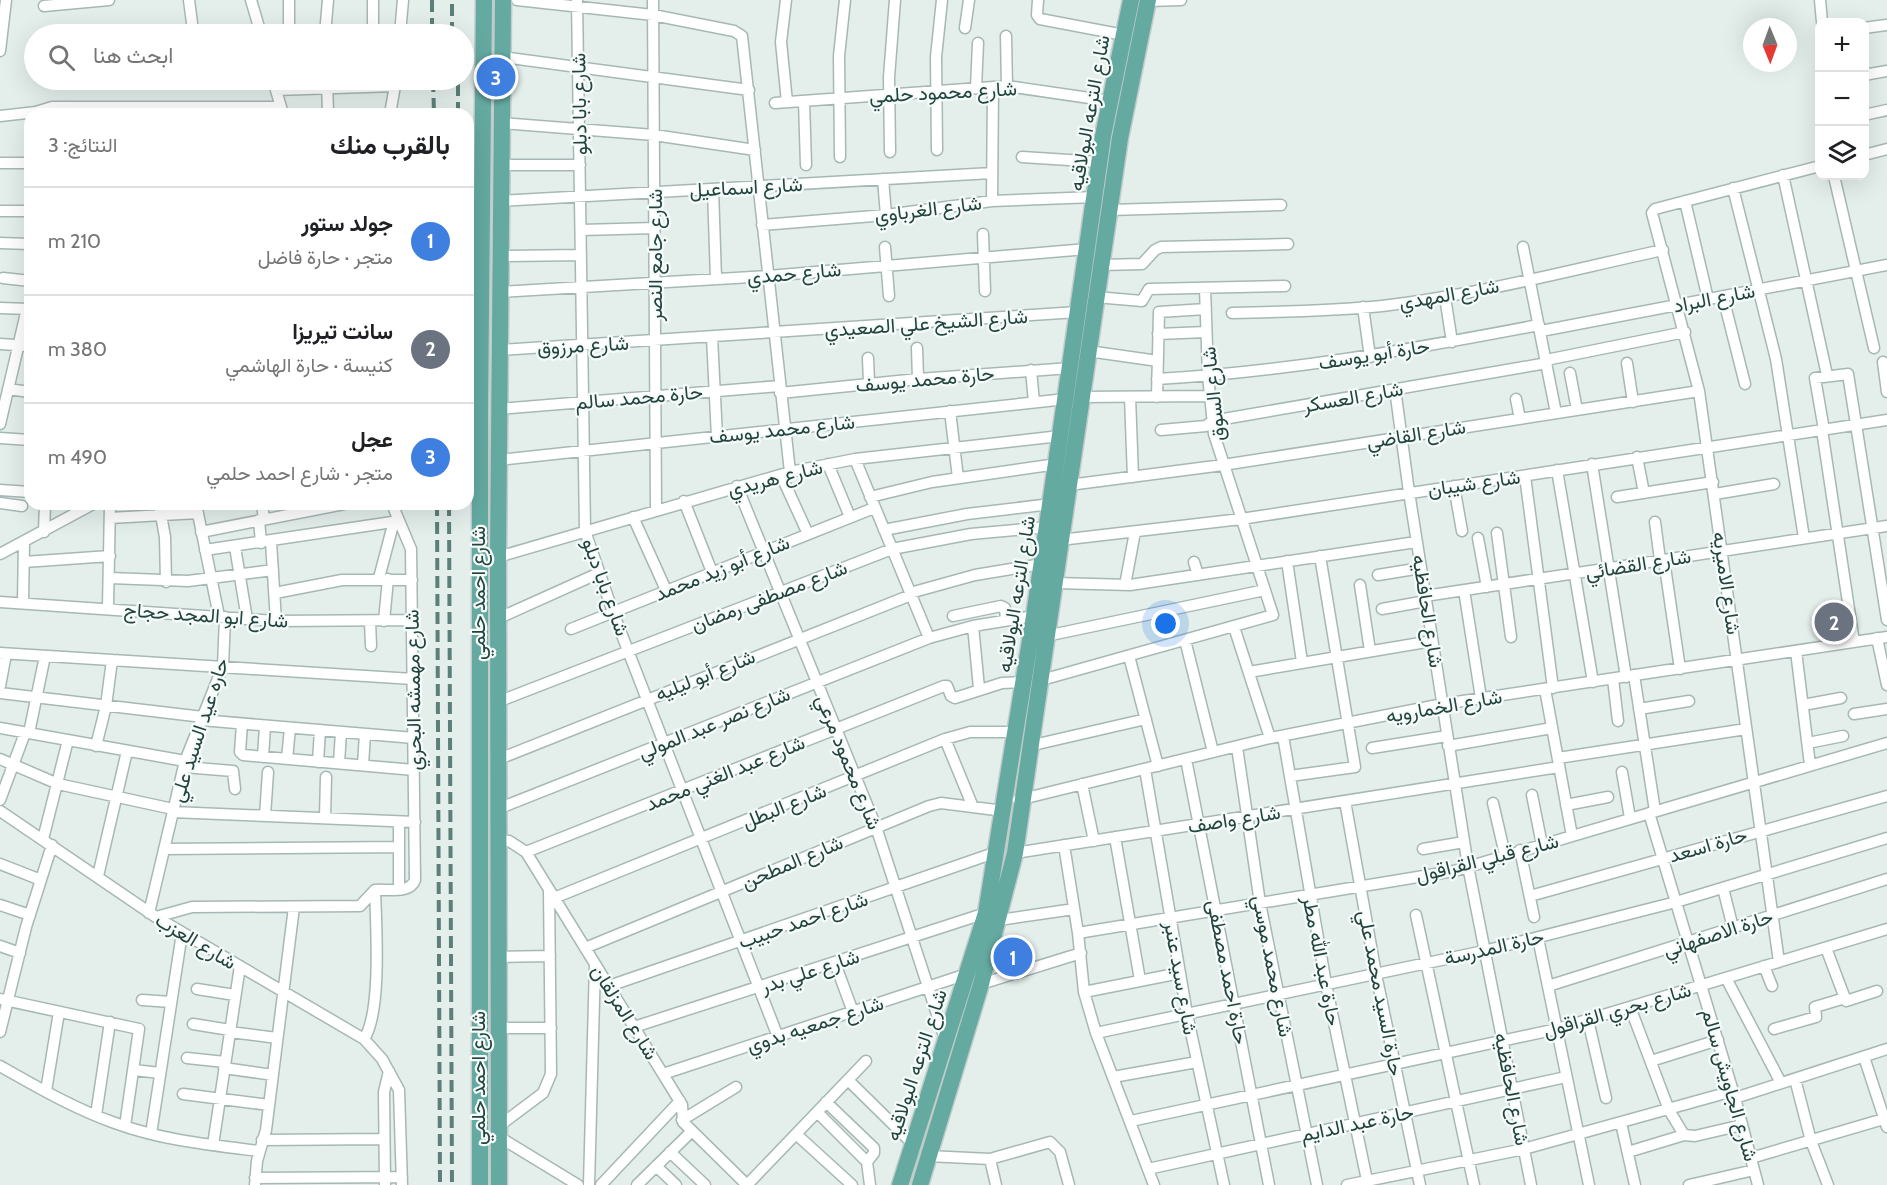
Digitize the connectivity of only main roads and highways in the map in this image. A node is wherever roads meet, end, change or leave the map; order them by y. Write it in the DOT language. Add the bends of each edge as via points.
graph roads {
  1 [pos="484,0"];
  2 [pos="503,0"];
  3 [pos="1143,0"];
  4 [pos="1112,137"];
  5 [pos="1074,398"];
  6 [pos="1031,681"];
  7 [pos="992,916"];
  8 [pos="480,1185"];
  9 [pos="499,1185"];
  10 [pos="900,1185"];
  11 [pos="920,1185"];
  1 -- 8 [label="main road, شارع احمد حلمي"];
  2 -- 9 [label="main road, شارع احمد حلمي" via="498,557"];
  3 -- 4 [label="main road, شارع الترعه البولاقيه"];
  3 -- 4 [label="main road, شارع الترعه البولاقيه" via="1124,35 1110,101"];
  4 -- 5 [label="main road, شارع الترعه البولاقيه" via="1110,210 1088,351"];
  4 -- 5 [label="main road, شارع الترعه البولاقيه" via="1100,162 1087,249 1070,368"];
  5 -- 6 [label="main road, شارع الترعه البولاقيه" via="1069,485 1055,583 1046,636"];
  5 -- 6 [label="main road, شارع الترعه البولاقيه" via="1060,436 1034,616"];
  6 -- 7 [label="main road, شارع الترعه البولاقيه" via="1016,732 997,852"];
  6 -- 7 [label="main road, شارع الترعه البولاقيه" via="1029,746 1015,853"];
  7 -- 10 [label="main road, شارع الترعه البولاقيه" via="967,974"];
  7 -- 11 [label="main road, شارع الترعه البولاقيه" via="981,984"];
}
